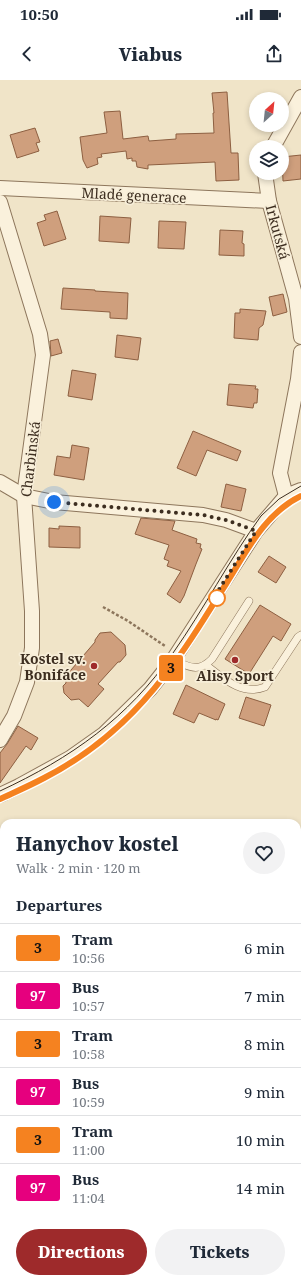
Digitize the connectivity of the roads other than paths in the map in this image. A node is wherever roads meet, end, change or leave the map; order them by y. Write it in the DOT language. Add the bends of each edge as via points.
graph roads {
  1 [pos="301,97"];
  2 [pos="277,140"];
  3 [pos="266,180"];
  4 [pos="0,188"];
  5 [pos="0,202"];
  6 [pos="269,202"];
  7 [pos="301,337"];
  8 [pos="301,352"];
  9 [pos="0,482"];
  10 [pos="301,490"];
  11 [pos="24,496"];
  12 [pos="286,496"];
  13 [pos="256,531"];
  14 [pos="249,601"];
  15 [pos="301,635"];
  16 [pos="175,657"];
  17 [pos="206,665"];
  18 [pos="0,740"];
  19 [pos="0,795"];
  1 -- 2 [label="street"];
  3 -- 6 [label="street, Irkutská"];
  4 -- 6 [label="street, Mladé generace"];
  5 -- 11 [label="street, Charbinská" via="40,334 43,356"];
  6 -- 7 [label="street, Irkutská" via="296,298"];
  8 -- 12 [label="street" via="280,474"];
  9 -- 11 [label="street"];
  10 -- 12 [label="street"];
  11 -- 13 [label="street" via="54,502 203,515"];
  11 -- 18 [label="street, Charbinská" via="32,648 27,682 14,716"];
  12 -- 13 [label="street"];
  13 -- 16 [label="street"];
  14 -- 17 [label="lane"];
  15 -- 17 [label="lane" via="265,687 257,690 248,690 229,682"];
  16 -- 17 [label="lane" via="196,668"];
  16 -- 19 [label="street" via="150,689 104,734 70,758"];
}
